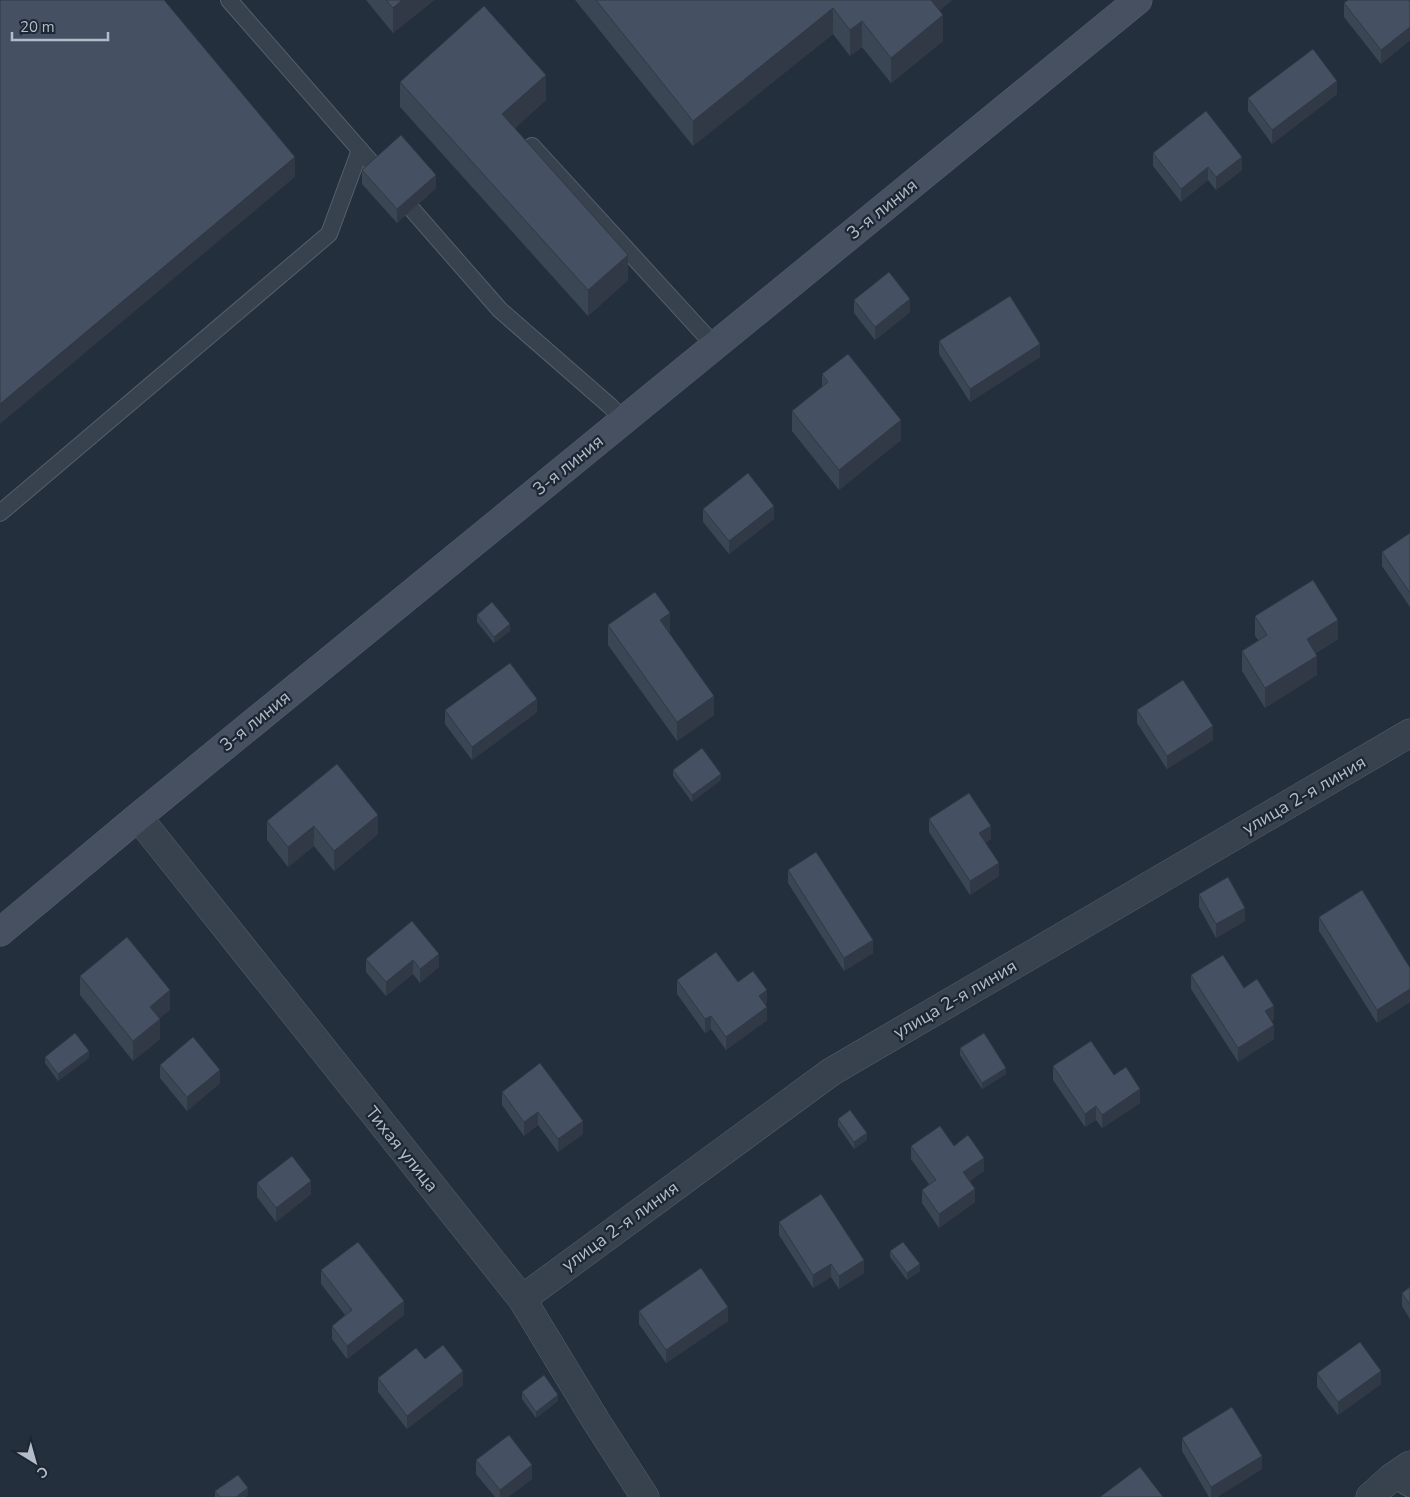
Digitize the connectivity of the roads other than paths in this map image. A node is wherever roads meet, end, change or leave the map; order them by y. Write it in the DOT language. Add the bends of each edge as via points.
graph roads {
  1 [pos="230,0"];
  2 [pos="1130,3"];
  3 [pos="532,146"];
  4 [pos="360,150"];
  5 [pos="715,346"];
  6 [pos="623,420"];
  7 [pos="0,513"];
  8 [pos="1410,733"];
  9 [pos="138,817"];
  10 [pos="0,932"];
  11 [pos="522,1299"];
  12 [pos="1404,1478"];
  13 [pos="645,1497"];
  14 [pos="1370,1497"];
  1 -- 4 [label="lane"];
  2 -- 5 [label="street, 3-я линия"];
  3 -- 5 [label="lane"];
  4 -- 6 [label="lane" via="500,310"];
  4 -- 7 [label="lane" via="329,234"];
  5 -- 6 [label="street, 3-я линия"];
  6 -- 9 [label="street, 3-я линия"];
  8 -- 11 [label="street, улица 2-я линия" via="831,1072"];
  9 -- 10 [label="street, 3-я линия"];
  9 -- 11 [label="street, Тихая улица"];
  11 -- 13 [label="street, Тихая улица"];
  12 -- 14 [label="street"];
}
